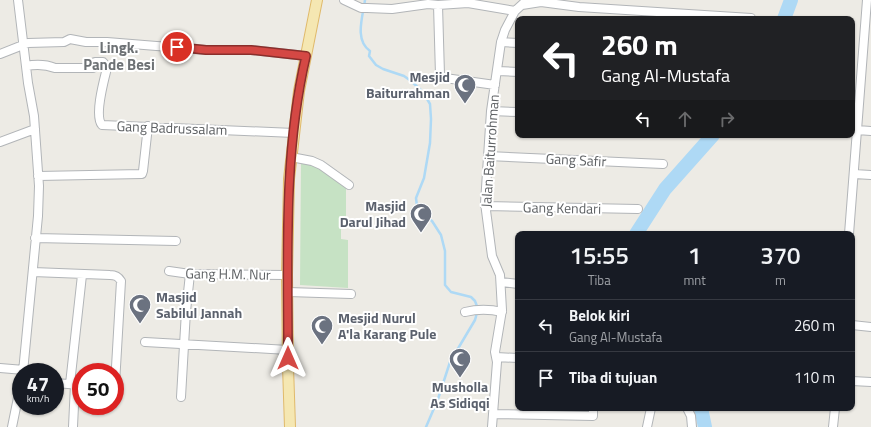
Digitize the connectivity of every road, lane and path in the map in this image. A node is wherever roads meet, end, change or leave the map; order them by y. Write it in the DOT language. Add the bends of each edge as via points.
graph roads {
  1 [pos="18,0"];
  2 [pos="317,0"];
  3 [pos="344,0"];
  4 [pos="867,0"];
  5 [pos="438,5"];
  6 [pos="521,5"];
  7 [pos="720,16"];
  8 [pos="502,42"];
  9 [pos="515,43"];
  10 [pos="23,44"];
  11 [pos="0,54"];
  12 [pos="306,56"];
  13 [pos="26,66"];
  14 [pos="497,70"];
  15 [pos="515,72"];
  16 [pos="494,85"];
  17 [pos="491,111"];
  18 [pos="515,112"];
  19 [pos="148,126"];
  20 [pos="35,129"];
  21 [pos="857,130"];
  22 [pos="871,131"];
  23 [pos="294,133"];
  24 [pos="0,142"];
  25 [pos="488,156"];
  26 [pos="291,157"];
  27 [pos="663,164"];
  28 [pos="854,174"];
  29 [pos="38,176"];
  30 [pos="871,176"];
  31 [pos="349,185"];
  32 [pos="485,206"];
  33 [pos="638,209"];
  34 [pos="849,231"];
  35 [pos="35,238"];
  36 [pos="176,241"];
  37 [pos="169,271"];
  38 [pos="34,272"];
  39 [pos="190,274"];
  40 [pos="82,275"];
  41 [pos="287,275"];
  42 [pos="501,282"];
  43 [pos="515,284"];
  44 [pos="288,292"];
  45 [pos="352,294"];
  46 [pos="465,312"];
  47 [pos="502,312"];
  48 [pos="855,325"];
  49 [pos="871,327"];
  50 [pos="145,342"];
  51 [pos="184,344"];
  52 [pos="288,350"];
  53 [pos="496,357"];
  54 [pos="515,358"];
  55 [pos="25,363"];
  56 [pos="76,363"];
  57 [pos="116,363"];
  58 [pos="0,368"];
  59 [pos="12,370"];
  60 [pos="855,381"];
  61 [pos="871,382"];
  62 [pos="181,397"];
  63 [pos="594,411"];
  64 [pos="650,411"];
  65 [pos="688,411"];
  66 [pos="835,411"];
  67 [pos="493,414"];
  68 [pos="14,415"];
  69 [pos="74,415"];
  70 [pos="12,427"];
  71 [pos="73,427"];
  72 [pos="290,427"];
  73 [pos="492,427"];
  74 [pos="647,427"];
  75 [pos="692,427"];
  76 [pos="833,427"];
  1 -- 10 [label="street"];
  2 -- 12 [label="main road"];
  3 -- 5 [label="street" via="364,8 392,9"];
  4 -- 21 [label="street"];
  5 -- 6 [label="street"];
  5 -- 16 [label="street" via="440,75 445,78"];
  6 -- 7 [label="street" via="541,2 579,7"];
  6 -- 8 [label="street, Jalan Baiturrohman" via="505,30"];
  8 -- 9 [label="street"];
  8 -- 14 [label="street, Jalan Baiturrohman"];
  10 -- 11 [label="street"];
  10 -- 12 [label="street" via="64,42 70,39 206,50 251,50"];
  10 -- 13 [label="street"];
  12 -- 23 [label="main road"];
  13 -- 19 [label="street, Gang Badrussalam" via="39,64 55,68 93,68 95,62 103,62 107,68 100,95 100,124"];
  13 -- 20 [label="street"];
  14 -- 15 [label="street"];
  14 -- 16 [label="street, Jalan Baiturrohman"];
  16 -- 17 [label="street, Jalan Baiturrohman"];
  17 -- 18 [label="street"];
  17 -- 25 [label="street, Jalan Baiturrohman"];
  19 -- 23 [label="street, Gang Badrussalam"];
  19 -- 29 [label="street" via="143,173"];
  20 -- 24 [label="street"];
  20 -- 29 [label="street"];
  21 -- 22 [label="street"];
  21 -- 28 [label="street"];
  23 -- 26 [label="main road"];
  25 -- 27 [label="street, Gang Safir"];
  25 -- 32 [label="street, Jalan Baiturrohman"];
  26 -- 31 [label="street" via="321,165"];
  26 -- 41 [label="main road"];
  28 -- 30 [label="street"];
  28 -- 34 [label="street"];
  29 -- 35 [label="street" via="39,198"];
  32 -- 33 [label="street, Gang Kendari"];
  32 -- 42 [label="street, Jalan Baiturrohman" via="492,256"];
  35 -- 36 [label="street"];
  35 -- 38 [label="street"];
  37 -- 39 [label="street, Gang H.M. Nur"];
  38 -- 40 [label="street"];
  38 -- 55 [label="street"];
  39 -- 41 [label="street, Gang H.M. Nur"];
  39 -- 51 [label="street"];
  40 -- 56 [label="street"];
  40 -- 57 [label="street" via="116,275 121,281"];
  41 -- 44 [label="main road"];
  42 -- 43 [label="street"];
  42 -- 47 [label="street, Jalan Baiturrohman"];
  44 -- 45 [label="street"];
  44 -- 52 [label="main road"];
  46 -- 47 [label="street"];
  47 -- 53 [label="street, Jalan Baiturrohman"];
  48 -- 49 [label="street"];
  50 -- 51 [label="street"];
  51 -- 52 [label="street"];
  51 -- 62 [label="street"];
  52 -- 72 [label="main road"];
  53 -- 54 [label="street"];
  53 -- 67 [label="street, Jalan Baiturrohman"];
  58 -- 59 [label="street"];
  60 -- 61 [label="street"];
  63 -- 67 [label="street" via="593,416"];
  64 -- 74 [label="street"];
  65 -- 75 [label="street"];
  66 -- 76 [label="street"];
  67 -- 73 [label="street, Jalan Baiturrohman"];
  68 -- 70 [label="street"];
  69 -- 71 [label="street"];
}
